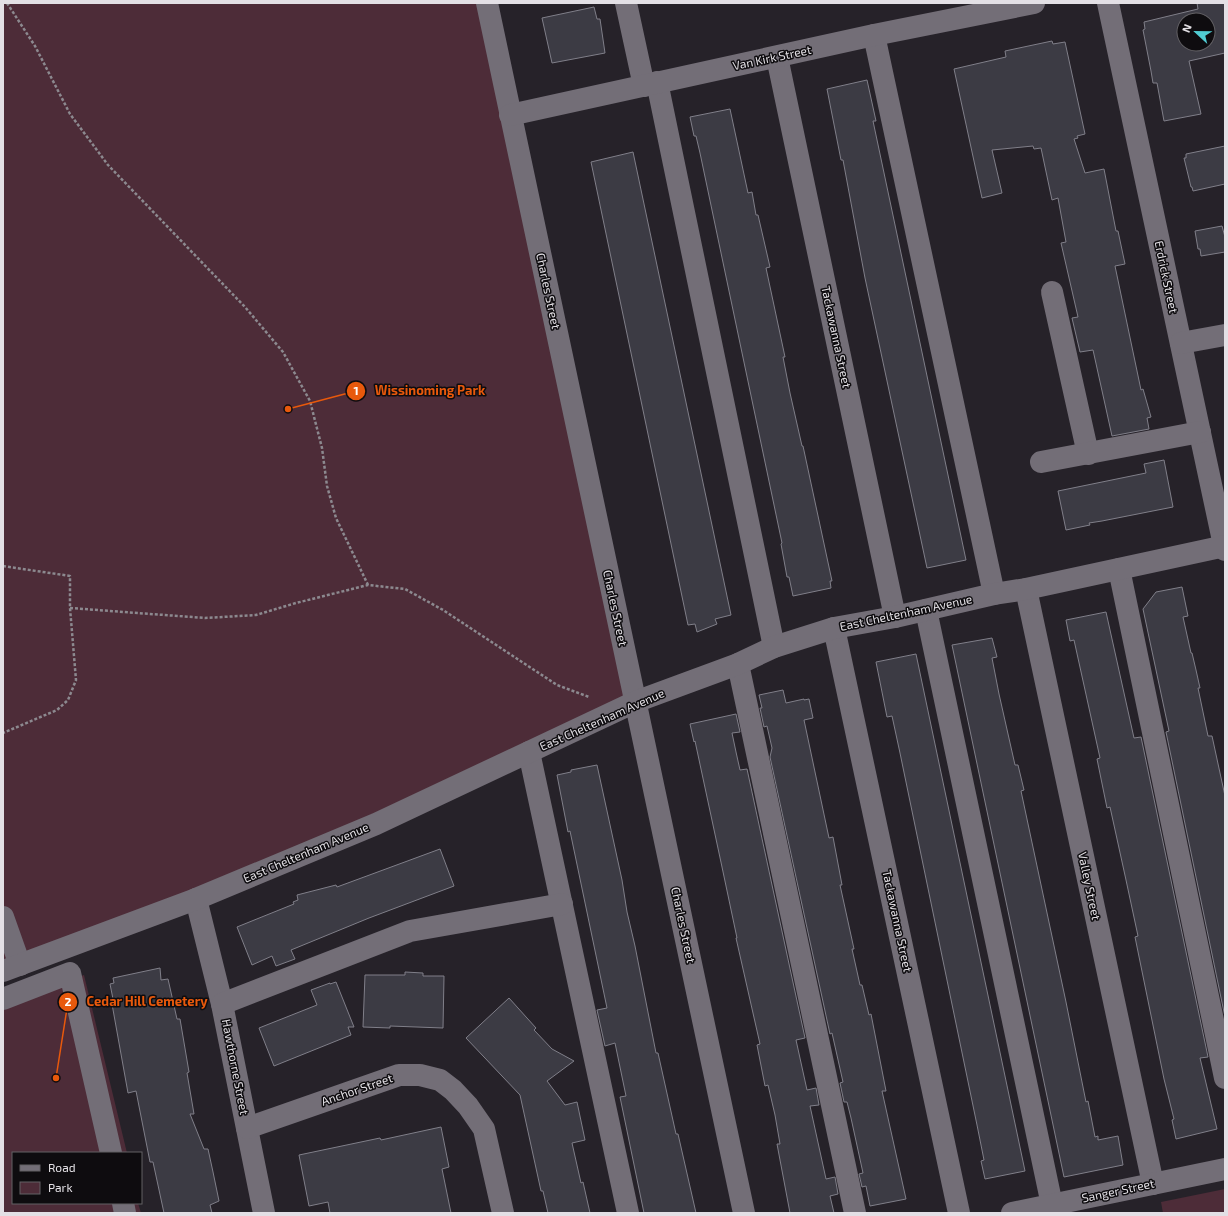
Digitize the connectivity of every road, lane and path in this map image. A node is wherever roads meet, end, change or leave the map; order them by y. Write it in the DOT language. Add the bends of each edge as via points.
graph roads {
  1 [pos="7,3"];
  2 [pos="487,3"];
  3 [pos="626,3"];
  4 [pos="1034,3"];
  5 [pos="1108,3"];
  6 [pos="874,35"];
  7 [pos="777,57"];
  8 [pos="650,84"];
  9 [pos="510,115"];
  10 [pos="1052,292"];
  11 [pos="1225,335"];
  12 [pos="1180,343"];
  13 [pos="1200,432"];
  14 [pos="1088,454"];
  15 [pos="1042,462"];
  16 [pos="1225,548"];
  17 [pos="3,566"];
  18 [pos="1119,569"];
  19 [pos="368,585"];
  20 [pos="1026,589"];
  21 [pos="994,594"];
  22 [pos="70,608"];
  23 [pos="926,610"];
  24 [pos="895,617"];
  25 [pos="834,628"];
  26 [pos="774,647"];
  27 [pos="738,664"];
  28 [pos="594,698"];
  29 [pos="635,702"];
  30 [pos="3,733"];
  31 [pos="529,752"];
  32 [pos="196,899"];
  33 [pos="562,904"];
  34 [pos="3,917"];
  35 [pos="12,968"];
  36 [pos="3,999"];
  37 [pos="222,1004"];
  38 [pos="1225,1078"];
  39 [pos="247,1128"];
  40 [pos="111,1152"];
  41 [pos="1225,1168"];
  42 [pos="1153,1184"];
  43 [pos="1052,1205"];
  44 [pos="264,1213"];
  45 [pos="503,1213"];
  46 [pos="628,1213"];
  47 [pos="744,1213"];
  48 [pos="855,1213"];
  49 [pos="959,1213"];
  50 [pos="1012,1213"];
  1 -- 19 [label="path" via="35,46 70,114 108,165 245,307 284,352 310,401 336,518"];
  2 -- 9 [label="street, Charles Street"];
  3 -- 8 [label="street"];
  4 -- 6 [label="street, Van Kirk Street"];
  5 -- 12 [label="street, Erdrick Street"];
  6 -- 7 [label="street, Van Kirk Street"];
  6 -- 21 [label="street"];
  7 -- 8 [label="street, Van Kirk Street"];
  7 -- 24 [label="street, Tackawanna Street"];
  8 -- 9 [label="street, Van Kirk Street"];
  8 -- 26 [label="street"];
  9 -- 29 [label="street, Charles Street"];
  10 -- 14 [label="street"];
  11 -- 12 [label="street"];
  12 -- 13 [label="street, Erdrick Street"];
  13 -- 14 [label="street"];
  13 -- 16 [label="street, Erdrick Street"];
  14 -- 15 [label="street"];
  16 -- 18 [label="street, East Cheltenham Avenue"];
  17 -- 22 [label="path" via="70,576"];
  18 -- 20 [label="street, East Cheltenham Avenue"];
  18 -- 38 [label="street"];
  19 -- 22 [label="path" via="256,615 205,618"];
  19 -- 28 [label="path" via="405,589 443,610 558,685"];
  20 -- 21 [label="street, East Cheltenham Avenue"];
  20 -- 42 [label="street, Valley Street"];
  21 -- 23 [label="street, East Cheltenham Avenue"];
  22 -- 30 [label="path" via="76,680 68,700 57,710"];
  23 -- 24 [label="street, East Cheltenham Avenue"];
  23 -- 43 [label="street"];
  24 -- 25 [label="street, East Cheltenham Avenue"];
  25 -- 26 [label="street, East Cheltenham Avenue"];
  25 -- 49 [label="street, Tackawanna Street"];
  26 -- 27 [label="street, East Cheltenham Avenue"];
  27 -- 29 [label="street, East Cheltenham Avenue"];
  27 -- 48 [label="street"];
  29 -- 31 [label="street, East Cheltenham Avenue"];
  29 -- 47 [label="street, Charles Street"];
  31 -- 32 [label="street, East Cheltenham Avenue" via="376,824"];
  31 -- 33 [label="street"];
  32 -- 35 [label="street, East Cheltenham Avenue"];
  32 -- 37 [label="street, Hawthorne Street"];
  33 -- 37 [label="street" via="410,931"];
  33 -- 46 [label="street"];
  34 -- 35 [label="street"];
  36 -- 40 [label="street" via="70,973"];
  37 -- 39 [label="street, Hawthorne Street"];
  39 -- 44 [label="street, Hawthorne Street"];
  39 -- 45 [label="street, Anchor Street" via="399,1075 420,1075 440,1080 468,1106 484,1129"];
  41 -- 42 [label="street, Sanger Street"];
  42 -- 43 [label="street, Sanger Street"];
  43 -- 50 [label="street, Sanger Street"];
}
